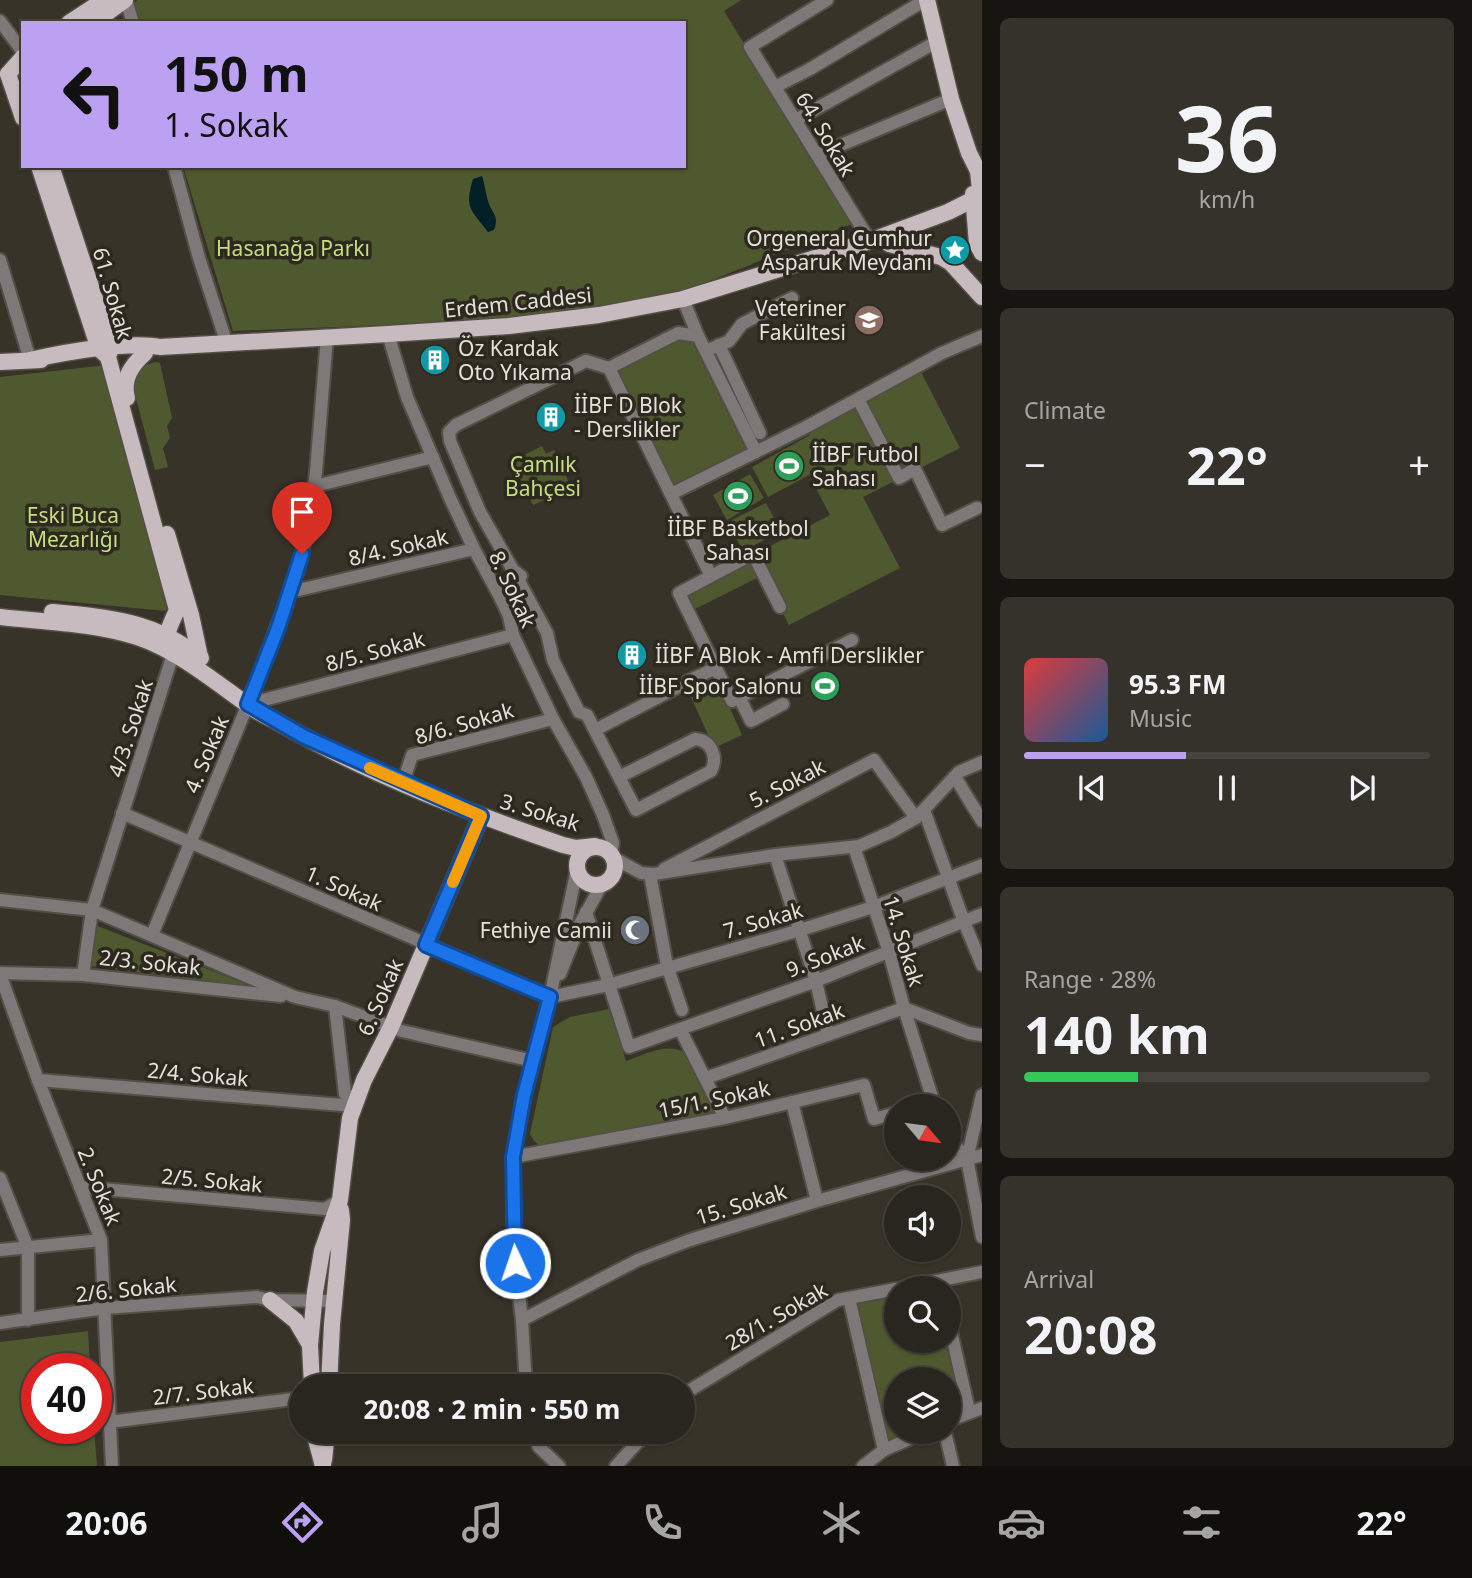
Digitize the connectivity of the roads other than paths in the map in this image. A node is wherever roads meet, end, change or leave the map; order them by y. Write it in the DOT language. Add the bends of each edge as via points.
graph roads {
  1 [pos="104,0"];
  2 [pos="126,0"];
  3 [pos="827,0"];
  4 [pos="926,0"];
  5 [pos="0,21"];
  6 [pos="72,21"];
  7 [pos="96,21"];
  8 [pos="132,21"];
  9 [pos="938,41"];
  10 [pos="21,49"];
  11 [pos="21,61"];
  12 [pos="13,77"];
  13 [pos="775,87"];
  14 [pos="951,99"];
  15 [pos="21,110"];
  16 [pos="796,120"];
  17 [pos="817,155"];
  18 [pos="40,168"];
  19 [pos="52,168"];
  20 [pos="175,168"];
  21 [pos="978,202"];
  22 [pos="870,240"];
  23 [pos="889,244"];
  24 [pos="982,253"];
  25 [pos="0,260"];
  26 [pos="982,297"];
  27 [pos="683,299"];
  28 [pos="792,299"];
  29 [pos="387,334"];
  30 [pos="698,336"];
  31 [pos="982,336"];
  32 [pos="327,337"];
  33 [pos="226,341"];
  34 [pos="160,346"];
  35 [pos="712,348"];
  36 [pos="106,351"];
  37 [pos="145,353"];
  38 [pos="30,360"];
  39 [pos="0,362"];
  40 [pos="609,368"];
  41 [pos="858,399"];
  42 [pos="760,433"];
  43 [pos="756,452"];
  44 [pos="433,457"];
  45 [pos="314,486"];
  46 [pos="671,494"];
  47 [pos="977,508"];
  48 [pos="474,549"];
  49 [pos="711,576"];
  50 [pos="518,579"];
  51 [pos="290,592"];
  52 [pos="500,597"];
  53 [pos="531,604"];
  54 [pos="0,607"];
  55 [pos="780,607"];
  56 [pos="509,616"];
  57 [pos="0,617"];
  58 [pos="166,635"];
  59 [pos="513,635"];
  60 [pos="852,640"];
  61 [pos="173,654"];
  62 [pos="200,657"];
  63 [pos="716,668"];
  64 [pos="739,697"];
  65 [pos="248,704"];
  66 [pos="783,704"];
  67 [pos="553,719"];
  68 [pos="595,730"];
  69 [pos="982,762"];
  70 [pos="619,776"];
  71 [pos="955,777"];
  72 [pos="403,783"];
  73 [pos="122,813"];
  74 [pos="920,814"];
  75 [pos="481,816"];
  76 [pos="982,821"];
  77 [pos="190,842"];
  78 [pos="854,847"];
  79 [pos="607,852"];
  80 [pos="775,855"];
  81 [pos="982,866"];
  82 [pos="577,869"];
  83 [pos="652,874"];
  84 [pos="949,878"];
  85 [pos="602,884"];
  86 [pos="0,900"];
  87 [pos="873,907"];
  88 [pos="92,910"];
  89 [pos="586,912"];
  90 [pos="982,915"];
  91 [pos="964,922"];
  92 [pos="800,930"];
  93 [pos="152,935"];
  94 [pos="426,945"];
  95 [pos="889,952"];
  96 [pos="982,965"];
  97 [pos="667,966"];
  98 [pos="0,973"];
  99 [pos="83,975"];
  100 [pos="816,981"];
  101 [pos="608,985"];
  102 [pos="295,997"];
  103 [pos="550,997"];
  104 [pos="335,1006"];
  105 [pos="904,1008"];
  106 [pos="682,1010"];
  107 [pos="391,1027"];
  108 [pos="680,1029"];
  109 [pos="828,1034"];
  110 [pos="982,1035"];
  111 [pos="533,1061"];
  112 [pos="706,1078"];
  113 [pos="38,1080"];
  114 [pos="931,1094"];
  115 [pos="982,1096"];
  116 [pos="356,1102"];
  117 [pos="792,1102"];
  118 [pos="884,1116"];
  119 [pos="725,1118"];
  120 [pos="961,1152"];
  121 [pos="982,1155"];
  122 [pos="513,1157"];
  123 [pos="967,1159"];
  124 [pos="0,1178"];
  125 [pos="79,1188"];
  126 [pos="340,1200"];
  127 [pos="817,1201"];
  128 [pos="982,1237"];
  129 [pos="101,1240"];
  130 [pos="28,1248"];
  131 [pos="0,1250"];
  132 [pos="982,1272"];
  133 [pos="961,1278"];
  134 [pos="884,1292"];
  135 [pos="315,1296"];
  136 [pos="334,1296"];
  137 [pos="264,1298"];
  138 [pos="849,1298"];
  139 [pos="105,1308"];
  140 [pos="28,1320"];
  141 [pos="522,1320"];
  142 [pos="0,1323"];
  143 [pos="310,1345"];
  144 [pos="107,1353"];
  145 [pos="958,1353"];
  146 [pos="311,1374"];
  147 [pos="331,1374"];
  148 [pos="525,1374"];
  149 [pos="695,1387"];
  150 [pos="289,1400"];
  151 [pos="975,1410"];
  152 [pos="112,1422"];
  153 [pos="110,1444"];
  154 [pos="317,1444"];
  155 [pos="326,1444"];
  156 [pos="538,1444"];
  157 [pos="636,1444"];
  158 [pos="898,1444"];
  159 [pos="948,1444"];
  160 [pos="539,1447"];
  161 [pos="884,1450"];
  162 [pos="112,1466"];
  163 [pos="323,1466"];
  164 [pos="545,1466"];
  165 [pos="559,1466"];
  166 [pos="617,1466"];
  167 [pos="863,1466"];
  168 [pos="953,1466"];
  1 -- 6 [label="main road"];
  2 -- 7 [label="main road"];
  2 -- 8 [label="street"];
  3 -- 13 [label="street, 64. Sokak" via="750,47"];
  4 -- 9 [label="main road"];
  4 -- 13 [label="street"];
  5 -- 10 [label="street"];
  9 -- 14 [label="main road"];
  9 -- 16 [label="street"];
  11 -- 12 [label="main road"];
  12 -- 15 [label="main road"];
  13 -- 16 [label="street, 64. Sokak"];
  14 -- 17 [label="street"];
  14 -- 21 [label="main road" via="970,153"];
  16 -- 17 [label="street, 64. Sokak"];
  17 -- 22 [label="street, 64. Sokak"];
  18 -- 36 [label="main road, 61. Sokak"];
  19 -- 36 [label="main road, 61. Sokak"];
  20 -- 33 [label="street"];
  21 -- 22 [label="main road, Erdem Caddesi"];
  21 -- 23 [label="main road" via="952,220"];
  21 -- 24 [label="main road" via="977,244"];
  22 -- 23 [label="main road, Erdem Caddesi"];
  22 -- 27 [label="main road, Erdem Caddesi"];
  23 -- 26 [label="main road, Erdem Caddesi" via="941,257"];
  25 -- 38 [label="street"];
  27 -- 29 [label="main road, Erdem Caddesi" via="599,316"];
  27 -- 30 [label="street"];
  28 -- 35 [label="street" via="742,324 729,341"];
  29 -- 32 [label="main road, Erdem Caddesi"];
  29 -- 44 [label="street, 8. Sokak"];
  30 -- 35 [label="street"];
  30 -- 40 [label="street" via="678,333"];
  31 -- 41 [label="street"];
  32 -- 33 [label="main road, Erdem Caddesi"];
  32 -- 45 [label="street, 4. Sokak"];
  33 -- 34 [label="main road, Erdem Caddesi"];
  34 -- 36 [label="main road, Erdem Caddesi"];
  34 -- 37 [label="main road, Erdem Caddesi"];
  35 -- 42 [label="street"];
  35 -- 43 [label="street"];
  36 -- 37 [label="main road, Erdem Caddesi"];
  36 -- 38 [label="main road, Erdem Caddesi" via="55,361"];
  36 -- 58 [label="main road" via="177,610"];
  37 -- 62 [label="main road" via="130,369 125,390"];
  38 -- 39 [label="main road, Erdem Caddesi"];
  40 -- 46 [label="street"];
  40 -- 50 [label="street" via="586,360 449,432 480,512"];
  41 -- 43 [label="street"];
  41 -- 47 [label="street" via="900,478 915,469 942,525"];
  43 -- 46 [label="street"];
  44 -- 45 [label="street"];
  44 -- 48 [label="street, 8. Sokak"];
  45 -- 51 [label="street, 4. Sokak" via="309,524"];
  46 -- 49 [label="street"];
  48 -- 51 [label="street, 8/4. Sokak"];
  48 -- 52 [label="street, 8. Sokak"];
  49 -- 55 [label="street" via="753,554"];
  49 -- 63 [label="street" via="679,593"];
  50 -- 52 [label="street"];
  50 -- 53 [label="street"];
  51 -- 65 [label="street, 4. Sokak"];
  52 -- 56 [label="street, 8. Sokak"];
  53 -- 56 [label="street"];
  53 -- 68 [label="street" via="579,712 587,715"];
  54 -- 58 [label="main road, 3. Sokak" via="123,620"];
  56 -- 59 [label="street, 8. Sokak"];
  57 -- 61 [label="main road, 3. Sokak" via="119,632"];
  58 -- 61 [label="main road"];
  58 -- 62 [label="main road, 3. Sokak"];
  59 -- 65 [label="street, 8/5. Sokak"];
  59 -- 67 [label="street, 8. Sokak"];
  60 -- 64 [label="street"];
  61 -- 65 [label="main road, 3. Sokak"];
  61 -- 73 [label="street, 4/3. Sokak"];
  62 -- 65 [label="main road, 3. Sokak"];
  63 -- 64 [label="street" via="732,701"];
  63 -- 68 [label="street"];
  64 -- 66 [label="street" via="751,721"];
  65 -- 72 [label="main road, 3. Sokak" via="303,736"];
  65 -- 77 [label="street, 4. Sokak"];
  67 -- 72 [label="street, 8/6. Sokak" via="412,755"];
  67 -- 79 [label="street, 8. Sokak" via="606,822 613,843"];
  68 -- 70 [label="street"];
  69 -- 71 [label="street"];
  70 -- 70 [label="street" via="636,810 711,771 714,754 709,745 695,739"];
  71 -- 74 [label="street"];
  71 -- 76 [label="street"];
  72 -- 75 [label="main road, 3. Sokak"];
  73 -- 77 [label="street, 1. Sokak"];
  73 -- 88 [label="street, 4/3. Sokak"];
  74 -- 78 [label="street"];
  74 -- 83 [label="street, 5. Sokak" via="874,760"];
  74 -- 84 [label="street"];
  75 -- 79 [label="main road, 3. Sokak" via="562,845"];
  75 -- 82 [label="main road, 3. Sokak" via="569,860"];
  75 -- 94 [label="main road, 6. Sokak"];
  77 -- 93 [label="street, 4. Sokak"];
  77 -- 94 [label="street, 1. Sokak"];
  78 -- 80 [label="street"];
  78 -- 87 [label="street, 14. Sokak"];
  79 -- 82 [label="main road" via="589,848 579,856"];
  79 -- 83 [label="street, 3. Sokak" via="641,873"];
  79 -- 85 [label="main road" via="615,871"];
  80 -- 83 [label="street"];
  80 -- 92 [label="street"];
  81 -- 84 [label="street, 7. Sokak"];
  82 -- 85 [label="main road, 3. Sokak" via="584,880"];
  82 -- 103 [label="street"];
  83 -- 97 [label="street"];
  84 -- 87 [label="street, 7. Sokak"];
  84 -- 91 [label="street"];
  85 -- 89 [label="street"];
  86 -- 88 [label="street, 2/3. Sokak"];
  87 -- 92 [label="street, 7. Sokak"];
  87 -- 95 [label="street, 14. Sokak"];
  88 -- 93 [label="street, 2/3. Sokak"];
  88 -- 99 [label="street"];
  89 -- 101 [label="street, 9. Sokak"];
  89 -- 103 [label="street"];
  90 -- 91 [label="street, 9. Sokak"];
  91 -- 95 [label="street, 9. Sokak"];
  91 -- 96 [label="street"];
  92 -- 97 [label="street, 7. Sokak"];
  92 -- 100 [label="street"];
  93 -- 102 [label="street, 2/3. Sokak"];
  94 -- 103 [label="street, 1. Sokak"];
  94 -- 107 [label="main road, 6. Sokak"];
  95 -- 100 [label="street, 9. Sokak"];
  95 -- 105 [label="street, 14. Sokak"];
  97 -- 101 [label="street, 7. Sokak"];
  97 -- 106 [label="street"];
  98 -- 99 [label="street, 2/3. Sokak"];
  98 -- 113 [label="street, 2. Sokak"];
  99 -- 102 [label="street, 2/3. Sokak"];
  100 -- 108 [label="street, 9. Sokak"];
  100 -- 109 [label="street"];
  101 -- 103 [label="street, 7. Sokak"];
  101 -- 108 [label="street, 9. Sokak" via="629,1047"];
  102 -- 104 [label="street, 2/3. Sokak"];
  103 -- 111 [label="street"];
  104 -- 107 [label="street, 2/3. Sokak"];
  104 -- 116 [label="street" via="345,1094"];
  105 -- 109 [label="street, 11. Sokak"];
  105 -- 110 [label="street, 14. Sokak"];
  105 -- 114 [label="street"];
  107 -- 111 [label="street, 2/3. Sokak"];
  107 -- 116 [label="main road, 6. Sokak"];
  108 -- 112 [label="street"];
  109 -- 112 [label="street, 11. Sokak"];
  111 -- 122 [label="street"];
  112 -- 119 [label="street"];
  113 -- 116 [label="street, 2/4. Sokak"];
  113 -- 125 [label="street, 2. Sokak"];
  115 -- 123 [label="street"];
  116 -- 126 [label="main road, 6. Sokak"];
  117 -- 118 [label="street, 15/1. Sokak" via="864,1085 874,1119"];
  117 -- 119 [label="street, 15/1. Sokak"];
  117 -- 127 [label="street"];
  119 -- 122 [label="street, 15/1. Sokak"];
  120 -- 123 [label="street"];
  121 -- 123 [label="street, 15. Sokak"];
  122 -- 141 [label="street" via="513,1243"];
  123 -- 127 [label="street, 15. Sokak"];
  123 -- 128 [label="street"];
  124 -- 130 [label="street"];
  125 -- 126 [label="street, 2/5. Sokak" via="325,1209"];
  125 -- 129 [label="street, 2. Sokak"];
  126 -- 135 [label="main road, 6. Sokak" via="322,1251"];
  126 -- 136 [label="main road, 6. Sokak"];
  127 -- 141 [label="street, 15. Sokak" via="638,1260"];
  129 -- 130 [label="street"];
  129 -- 139 [label="street, 2. Sokak"];
  130 -- 131 [label="street"];
  130 -- 140 [label="street"];
  132 -- 133 [label="street, 28/1. Sokak"];
  134 -- 138 [label="street, 28/1. Sokak"];
  135 -- 136 [label="street, 2/6. Sokak"];
  135 -- 137 [label="street, 2/6. Sokak"];
  135 -- 143 [label="main road, 6. Sokak"];
  136 -- 147 [label="main road, 6. Sokak"];
  137 -- 139 [label="street, 2/6. Sokak"];
  137 -- 143 [label="main road" via="296,1321"];
  138 -- 149 [label="street, 28/1. Sokak" via="838,1300"];
  138 -- 161 [label="street"];
  139 -- 140 [label="street, 2/6. Sokak"];
  139 -- 144 [label="street, 2. Sokak"];
  140 -- 142 [label="street, 2/6. Sokak"];
  141 -- 148 [label="street"];
  143 -- 146 [label="main road, 6. Sokak"];
  145 -- 151 [label="street"];
  150 -- 152 [label="street, 2/7. Sokak"];
  153 -- 162 [label="street, 2. Sokak"];
  154 -- 163 [label="main road"];
  155 -- 163 [label="main road"];
  156 -- 160 [label="street"];
  157 -- 166 [label="street"];
  158 -- 161 [label="street"];
  159 -- 168 [label="street"];
  160 -- 164 [label="street"];
  160 -- 165 [label="street"];
  161 -- 167 [label="street"];
}
